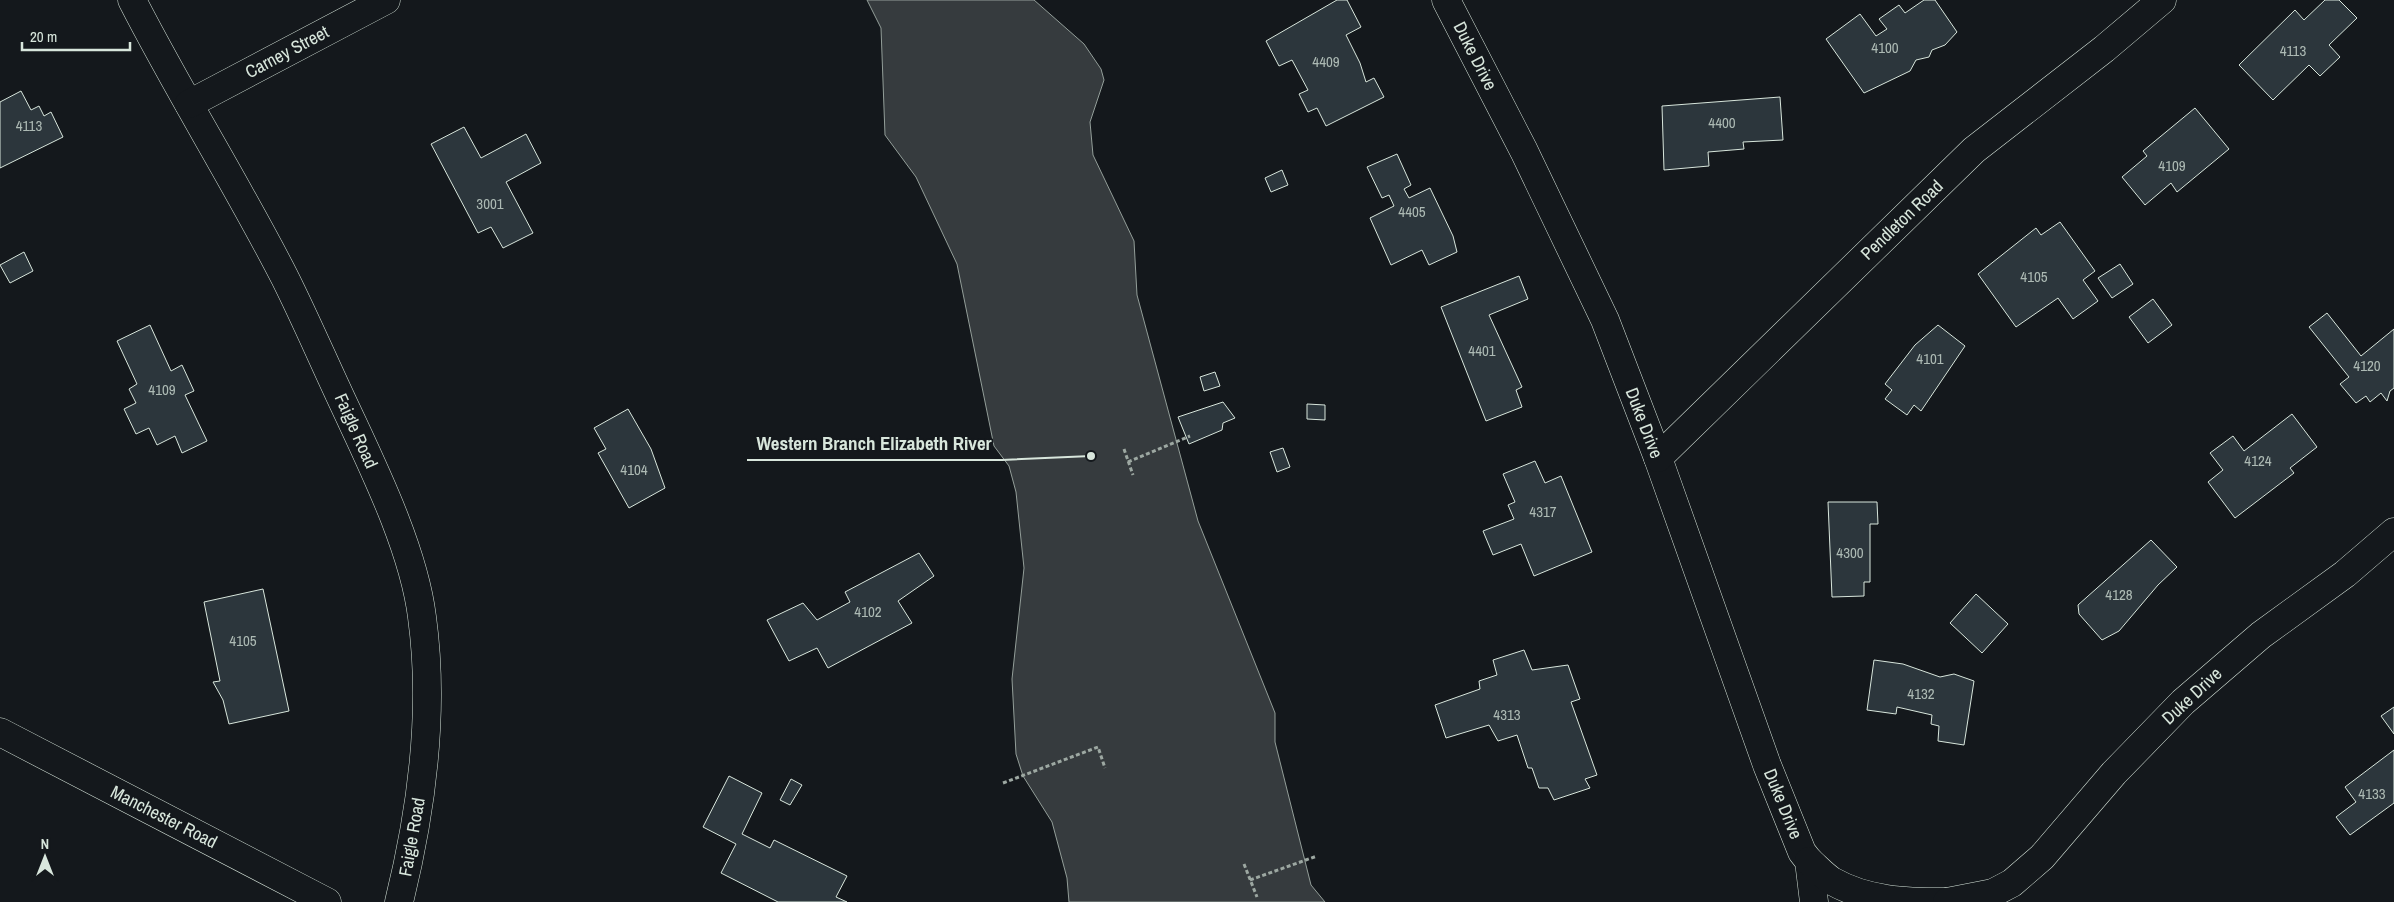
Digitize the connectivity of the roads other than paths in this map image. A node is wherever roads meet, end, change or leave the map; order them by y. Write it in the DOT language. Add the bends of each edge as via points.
graph roads {
  1 [pos="132,0"];
  2 [pos="386,0"];
  3 [pos="1446,0"];
  4 [pos="2162,0"];
  5 [pos="189,104"];
  6 [pos="1658,458"];
  7 [pos="2394,532"];
  8 [pos="0,732"];
  9 [pos="1809,861"];
  10 [pos="2009,893"];
  11 [pos="327,902"];
  12 [pos="399,902"];
  13 [pos="1814,902"];
  14 [pos="1946,902"];
  1 -- 5 [label="street, Faigle Road"];
  2 -- 5 [label="street, Carney Street"];
  3 -- 6 [label="street, Duke Drive" via="1524,151 1605,320"];
  4 -- 6 [label="street, Pendleton Road" via="1974,150"];
  5 -- 12 [label="street, Faigle Road" via="284,277 366,450 408,554 422,614 428,674 424,763 412,848"];
  6 -- 9 [label="street, Duke Drive" via="1767,765 1802,852"];
  7 -- 10 [label="street, Duke Drive" via="2345,574 2261,635 2183,702 2114,774"];
  8 -- 11 [label="street, Manchester Road"];
  9 -- 13 [label="street, Duke Drive"];
  9 -- 14 [label="street, Duke Drive" via="1830,880 1853,892 1900,901"];
  10 -- 14 [label="street, Duke Drive"];
}
